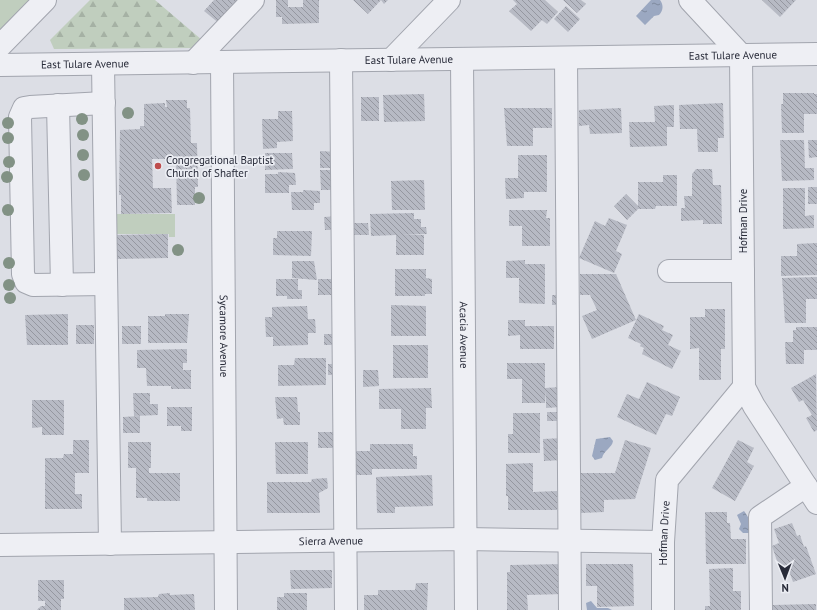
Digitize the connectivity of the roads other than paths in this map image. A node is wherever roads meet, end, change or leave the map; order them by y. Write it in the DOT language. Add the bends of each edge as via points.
graph roads {
  1 [pos="45,0"];
  2 [pos="253,0"];
  3 [pos="449,0"];
  4 [pos="690,0"];
  5 [pos="817,38"];
  6 [pos="0,46"];
  7 [pos="809,54"];
  8 [pos="742,55"];
  9 [pos="566,58"];
  10 [pos="462,59"];
  11 [pos="341,60"];
  12 [pos="391,60"];
  13 [pos="222,62"];
  14 [pos="193,63"];
  15 [pos="103,64"];
  16 [pos="0,65"];
  17 [pos="104,103"];
  18 [pos="58,105"];
  19 [pos="670,271"];
  20 [pos="743,271"];
  21 [pos="106,284"];
  22 [pos="62,285"];
  23 [pos="744,387"];
  24 [pos="811,494"];
  25 [pos="465,539"];
  26 [pos="345,541"];
  27 [pos="570,541"];
  28 [pos="225,542"];
  29 [pos="663,542"];
  30 [pos="110,544"];
  31 [pos="0,545"];
  32 [pos="226,610"];
  33 [pos="346,610"];
  34 [pos="466,610"];
  35 [pos="570,610"];
  36 [pos="663,610"];
  37 [pos="761,610"];
  1 -- 6 [label="street"];
  2 -- 14 [label="street"];
  3 -- 12 [label="street"];
  4 -- 8 [label="street"];
  5 -- 7 [label="street"];
  7 -- 8 [label="street, East Tulare Avenue"];
  8 -- 9 [label="street, East Tulare Avenue"];
  8 -- 20 [label="street, Hofman Drive"];
  9 -- 10 [label="street, East Tulare Avenue"];
  9 -- 27 [label="street"];
  10 -- 12 [label="street, East Tulare Avenue"];
  10 -- 25 [label="street, Acacia Avenue"];
  11 -- 12 [label="street, East Tulare Avenue"];
  11 -- 13 [label="street, East Tulare Avenue"];
  11 -- 26 [label="street"];
  13 -- 14 [label="street, East Tulare Avenue"];
  13 -- 28 [label="street, Sycamore Avenue"];
  14 -- 15 [label="street, East Tulare Avenue"];
  15 -- 16 [label="street, East Tulare Avenue"];
  15 -- 17 [label="street"];
  17 -- 18 [label="street"];
  17 -- 21 [label="street"];
  18 -- 22 [label="street"];
  18 -- 22 [label="street" via="24,108 21,112 23,274 26,282 33,285"];
  19 -- 20 [label="street"];
  20 -- 23 [label="street, Hofman Drive"];
  21 -- 22 [label="street"];
  21 -- 30 [label="street"];
  23 -- 24 [label="street, Hofman Drive"];
  23 -- 29 [label="street, Hofman Drive" via="668,480"];
  24 -- 37 [label="street" via="760,517"];
  25 -- 26 [label="street, Sierra Avenue"];
  25 -- 27 [label="street, Sierra Avenue"];
  25 -- 34 [label="street, Acacia Avenue"];
  26 -- 28 [label="street, Sierra Avenue"];
  26 -- 33 [label="street"];
  27 -- 29 [label="street, Sierra Avenue"];
  27 -- 35 [label="street"];
  28 -- 30 [label="street, Sierra Avenue"];
  28 -- 32 [label="street, Sycamore Avenue"];
  29 -- 36 [label="street, Hofman Drive"];
  30 -- 31 [label="street, Sierra Avenue"];
}
